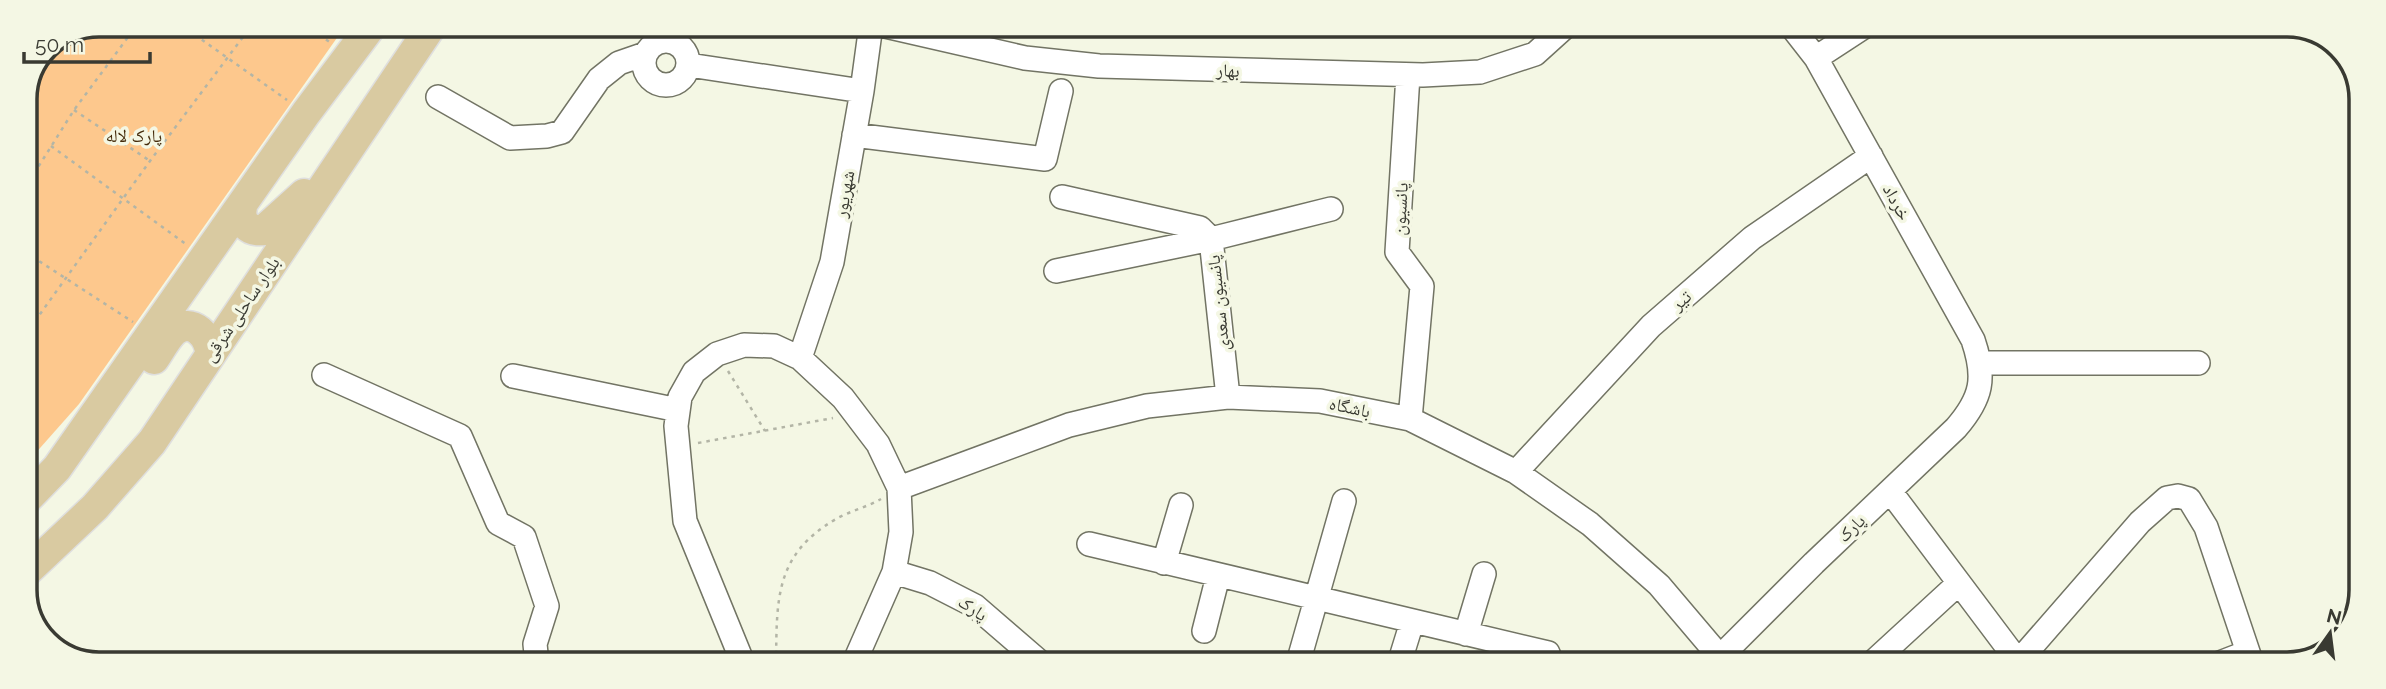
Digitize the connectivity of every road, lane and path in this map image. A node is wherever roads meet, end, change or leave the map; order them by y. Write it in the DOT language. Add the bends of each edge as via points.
graph roads {
  1 [pos="128,37"];
  2 [pos="198,37"];
  3 [pos="243,37"];
  4 [pos="322,37"];
  5 [pos="363,37"];
  6 [pos="424,37"];
  7 [pos="869,37"];
  8 [pos="933,37"];
  9 [pos="1554,37"];
  10 [pos="1800,37"];
  11 [pos="1849,37"];
  12 [pos="645,54"];
  13 [pos="350,56"];
  14 [pos="227,58"];
  15 [pos="1816,58"];
  16 [pos="689,65"];
  17 [pos="1408,75"];
  18 [pos="1061,91"];
  19 [pos="862,92"];
  20 [pos="438,97"];
  21 [pos="75,110"];
  22 [pos="306,113"];
  23 [pos="854,135"];
  24 [pos="51,146"];
  25 [pos="1871,156"];
  26 [pos="344,157"];
  27 [pos="150,161"];
  28 [pos="37,168"];
  29 [pos="1062,197"];
  30 [pos="123,199"];
  31 [pos="242,207"];
  32 [pos="1331,209"];
  33 [pos="1211,239"];
  34 [pos="205,258"];
  35 [pos="37,261"];
  36 [pos="1056,271"];
  37 [pos="65,280"];
  38 [pos="37,318"];
  39 [pos="150,332"];
  40 [pos="717,354"];
  41 [pos="210,355"];
  42 [pos="800,358"];
  43 [pos="1981,363"];
  44 [pos="2198,363"];
  45 [pos="324,375"];
  46 [pos="513,376"];
  47 [pos="1980,387"];
  48 [pos="1228,397"];
  49 [pos="678,410"];
  50 [pos="855,414"];
  51 [pos="1410,419"];
  52 [pos="765,430"];
  53 [pos="678,448"];
  54 [pos="57,468"];
  55 [pos="1516,472"];
  56 [pos="899,488"];
  57 [pos="37,489"];
  58 [pos="1890,491"];
  59 [pos="1344,501"];
  60 [pos="1181,505"];
  61 [pos="1088,544"];
  62 [pos="37,562"];
  63 [pos="1164,563"];
  64 [pos="894,572"];
  65 [pos="1484,574"];
  66 [pos="1218,576"];
  67 [pos="1959,583"];
  68 [pos="1316,600"];
  69 [pos="1412,622"];
  70 [pos="1204,631"];
  71 [pos="1466,635"];
  72 [pos="536,652"];
  73 [pos="739,652"];
  74 [pos="776,652"];
  75 [pos="859,652"];
  76 [pos="1028,652"];
  77 [pos="1301,652"];
  78 [pos="1403,652"];
  79 [pos="1543,652"];
  80 [pos="1712,652"];
  81 [pos="1729,652"];
  82 [pos="1885,652"];
  83 [pos="2011,652"];
  84 [pos="2028,652"];
  85 [pos="2248,652"];
  1 -- 21 [label="path"];
  2 -- 14 [label="path"];
  3 -- 14 [label="path"];
  4 -- 13 [label="path"];
  5 -- 13 [label="main road"];
  6 -- 26 [label="main road, بلوار ساحلی شرقی"];
  7 -- 19 [label="street, شهریور"];
  8 -- 17 [label="street, بهار" via="1025,58 1099,66"];
  9 -- 17 [label="street, بهار" via="1535,54 1480,72"];
  10 -- 15 [label="street, خرداد"];
  11 -- 15 [label="street"];
  12 -- 16 [label="street" via="654,43 668,40 686,51"];
  12 -- 16 [label="street" via="648,76 660,84 676,83"];
  12 -- 20 [label="street" via="620,63 599,79 562,131 547,136 510,138"];
  13 -- 22 [label="main road"];
  14 -- 22 [label="path"];
  14 -- 27 [label="path"];
  15 -- 25 [label="street, خرداد"];
  16 -- 19 [label="street"];
  17 -- 51 [label="street, پانسیون" via="1398,252 1422,286"];
  18 -- 23 [label="street" via="1045,159"];
  19 -- 23 [label="street, شهریور"];
  21 -- 24 [label="path"];
  21 -- 27 [label="path"];
  22 -- 31 [label="main road"];
  23 -- 42 [label="street, شهریور" via="832,262"];
  24 -- 28 [label="path"];
  24 -- 30 [label="path"];
  25 -- 43 [label="street, خرداد" via="1973,340"];
  25 -- 55 [label="street, تیر" via="1752,238 1651,326"];
  26 -- 31 [label="main road" via="264,230 245,226"];
  26 -- 41 [label="main road, بلوار ساحلی شرقی"];
  27 -- 30 [label="path"];
  29 -- 33 [label="street, پانسیون سعدی" via="1200,228"];
  30 -- 34 [label="path"];
  30 -- 37 [label="path"];
  31 -- 34 [label="main road"];
  32 -- 33 [label="street"];
  33 -- 36 [label="street"];
  33 -- 48 [label="street, پانسیون سعدی"];
  34 -- 39 [label="main road"];
  35 -- 37 [label="path"];
  37 -- 38 [label="path"];
  37 -- 39 [label="path"];
  39 -- 54 [label="main road"];
  40 -- 42 [label="street" via="744,345 774,346"];
  40 -- 49 [label="street" via="694,372"];
  40 -- 52 [label="path"];
  41 -- 54 [label="main road" via="211,346 200,331 182,327 173,332 103,432"];
  41 -- 62 [label="main road, بلوار ساحلی شرقی" via="152,442 95,507"];
  42 -- 50 [label="street"];
  43 -- 44 [label="street"];
  43 -- 47 [label="street, خرداد"];
  45 -- 72 [label="street" via="460,436 498,523 524,537 547,606"];
  46 -- 49 [label="street"];
  47 -- 58 [label="street, پارک" via="1971,410 1956,428"];
  48 -- 51 [label="street, باشگاه" via="1320,401"];
  48 -- 56 [label="street, باشگاه" via="1147,406 1069,425"];
  49 -- 53 [label="street"];
  50 -- 52 [label="path"];
  50 -- 56 [label="street" via="878,444"];
  51 -- 55 [label="street, باشگاه"];
  52 -- 53 [label="path"];
  53 -- 73 [label="street" via="685,521"];
  54 -- 57 [label="main road"];
  55 -- 80 [label="street, باشگاه" via="1590,524 1659,585"];
  56 -- 64 [label="street" via="901,532"];
  56 -- 74 [label="path" via="836,519 806,542 786,569 777,603"];
  58 -- 67 [label="street"];
  58 -- 81 [label="street, پارک"];
  59 -- 68 [label="street"];
  60 -- 63 [label="street"];
  61 -- 63 [label="street"];
  63 -- 66 [label="street"];
  64 -- 75 [label="street"];
  64 -- 76 [label="street, پارک" via="930,583 975,606"];
  65 -- 71 [label="street"];
  66 -- 68 [label="street"];
  66 -- 70 [label="street"];
  67 -- 82 [label="street"];
  67 -- 83 [label="street"];
  68 -- 69 [label="street"];
  68 -- 77 [label="street"];
  69 -- 71 [label="street"];
  69 -- 78 [label="street"];
  71 -- 79 [label="street"];
  84 -- 85 [label="street" via="2140,522 2167,498 2178,496 2189,499 2206,527"];
}
